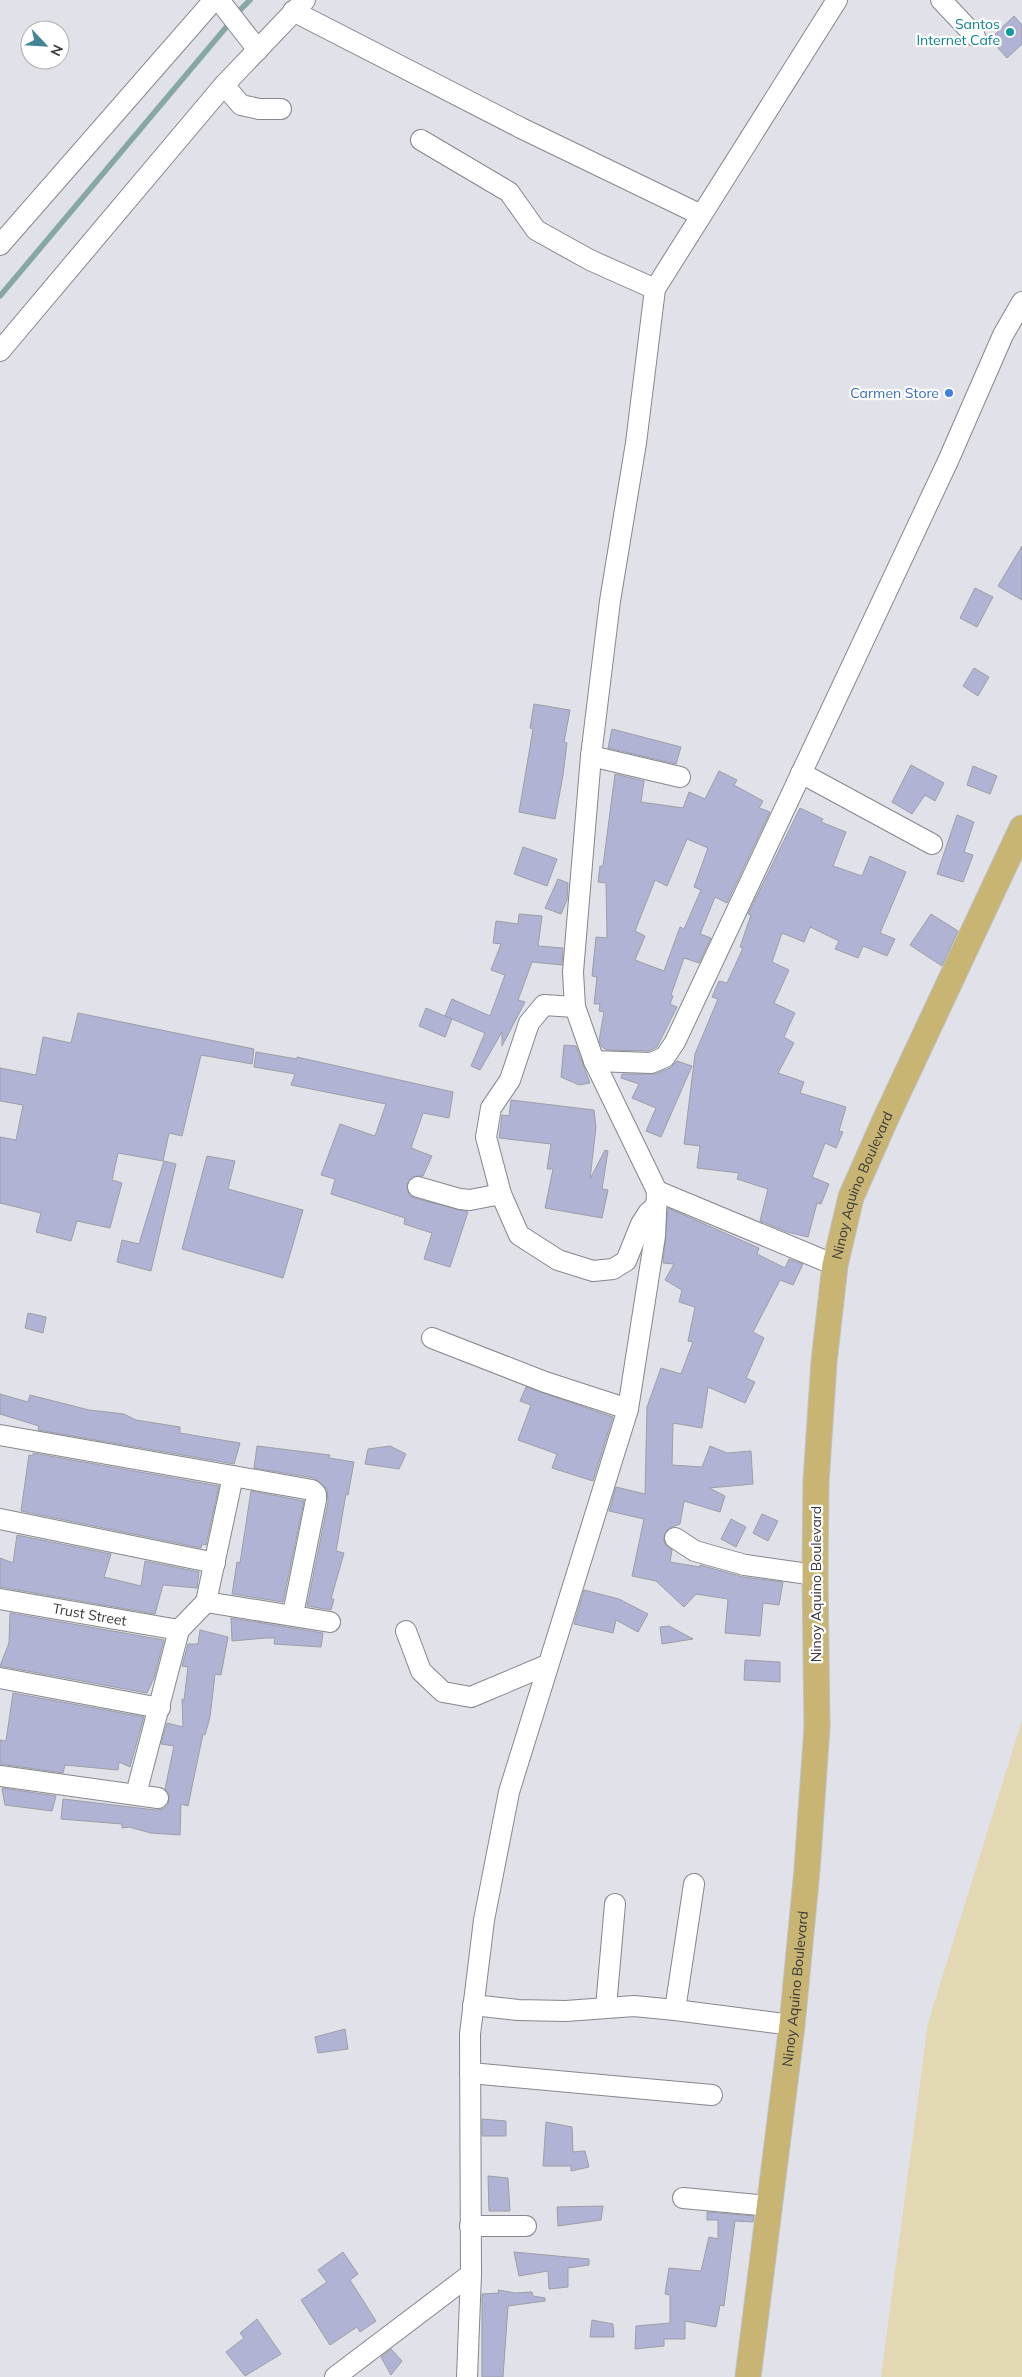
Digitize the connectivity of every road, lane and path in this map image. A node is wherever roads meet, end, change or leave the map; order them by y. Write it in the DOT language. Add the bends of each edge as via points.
graph roads {
  1 [pos="214,0"];
  2 [pos="219,0"];
  3 [pos="837,0"];
  4 [pos="941,0"];
  5 [pos="299,6"];
  6 [pos="975,36"];
  7 [pos="258,50"];
  8 [pos="224,85"];
  9 [pos="281,109"];
  10 [pos="421,140"];
  11 [pos="701,215"];
  12 [pos="0,245"];
  13 [pos="655,289"];
  14 [pos="1022,302"];
  15 [pos="0,351"];
  16 [pos="591,756"];
  17 [pos="801,773"];
  18 [pos="680,777"];
  19 [pos="1022,828"];
  20 [pos="932,844"];
  21 [pos="574,1007"];
  22 [pos="594,1061"];
  23 [pos="418,1187"];
  24 [pos="502,1194"];
  25 [pos="657,1198"];
  26 [pos="835,1265"];
  27 [pos="432,1338"];
  28 [pos="628,1410"];
  29 [pos="0,1435"];
  30 [pos="233,1476"];
  31 [pos="0,1519"];
  32 [pos="675,1538"];
  33 [pos="215,1563"];
  34 [pos="815,1574"];
  35 [pos="0,1599"];
  36 [pos="206,1602"];
  37 [pos="293,1614"];
  38 [pos="330,1622"];
  39 [pos="179,1630"];
  40 [pos="406,1632"];
  41 [pos="547,1665"];
  42 [pos="0,1678"];
  43 [pos="160,1708"];
  44 [pos="0,1776"];
  45 [pos="136,1794"];
  46 [pos="158,1798"];
  47 [pos="694,1884"];
  48 [pos="615,1904"];
  49 [pos="474,2005"];
  50 [pos="606,2007"];
  51 [pos="675,2010"];
  52 [pos="792,2025"];
  53 [pos="470,2073"];
  54 [pos="712,2095"];
  55 [pos="683,2198"];
  56 [pos="769,2206"];
  57 [pos="470,2226"];
  58 [pos="526,2226"];
  59 [pos="471,2274"];
  60 [pos="335,2377"];
  61 [pos="467,2377"];
  62 [pos="748,2377"];
  1 -- 12 [label="street"];
  2 -- 7 [label="street"];
  3 -- 11 [label="street"];
  4 -- 6 [label="street"];
  5 -- 7 [label="street"];
  5 -- 11 [label="street" via="521,128"];
  7 -- 8 [label="street"];
  8 -- 9 [label="street" via="242,105"];
  8 -- 15 [label="street"];
  10 -- 13 [label="street" via="509,192 536,230 590,260"];
  11 -- 13 [label="street"];
  13 -- 16 [label="street"];
  14 -- 17 [label="street" via="1003,335 948,461"];
  16 -- 18 [label="street"];
  16 -- 21 [label="street" via="573,972"];
  17 -- 20 [label="street"];
  17 -- 22 [label="street" via="665,1057 651,1062"];
  19 -- 26 [label="main road, Ninoy Aquino Boulevard" via="851,1197"];
  21 -- 22 [label="street"];
  21 -- 24 [label="street" via="544,1005 529,1023 510,1080 491,1108 486,1137"];
  22 -- 25 [label="street"];
  23 -- 24 [label="street" via="470,1200"];
  24 -- 25 [label="street" via="519,1235 558,1260 593,1271 612,1270 626,1261 641,1224"];
  25 -- 26 [label="street"];
  25 -- 28 [label="street" via="655,1236"];
  26 -- 34 [label="main road, Ninoy Aquino Boulevard" via="816,1482"];
  27 -- 28 [label="street"];
  28 -- 41 [label="street"];
  29 -- 30 [label="street"];
  30 -- 33 [label="street"];
  30 -- 37 [label="street" via="312,1490 316,1494"];
  31 -- 33 [label="street"];
  32 -- 34 [label="street" via="694,1552 745,1564"];
  33 -- 36 [label="street"];
  34 -- 52 [label="main road, Ninoy Aquino Boulevard" via="817,1727"];
  35 -- 39 [label="street, Trust Street"];
  36 -- 37 [label="street"];
  36 -- 39 [label="street"];
  37 -- 38 [label="street"];
  39 -- 43 [label="street"];
  40 -- 41 [label="street" via="421,1671 443,1692 471,1697"];
  41 -- 49 [label="street" via="509,1792 484,1920"];
  42 -- 43 [label="street"];
  43 -- 45 [label="street"];
  44 -- 45 [label="street"];
  45 -- 46 [label="street"];
  47 -- 51 [label="street"];
  48 -- 50 [label="street"];
  49 -- 50 [label="street" via="566,2011"];
  49 -- 53 [label="street"];
  50 -- 51 [label="street"];
  51 -- 52 [label="street"];
  52 -- 56 [label="main road, Ninoy Aquino Boulevard"];
  53 -- 54 [label="street"];
  53 -- 57 [label="street"];
  55 -- 56 [label="street"];
  56 -- 62 [label="main road, Ninoy Aquino Boulevard"];
  57 -- 58 [label="street"];
  57 -- 59 [label="street"];
  59 -- 60 [label="street"];
  59 -- 61 [label="street"];
}
